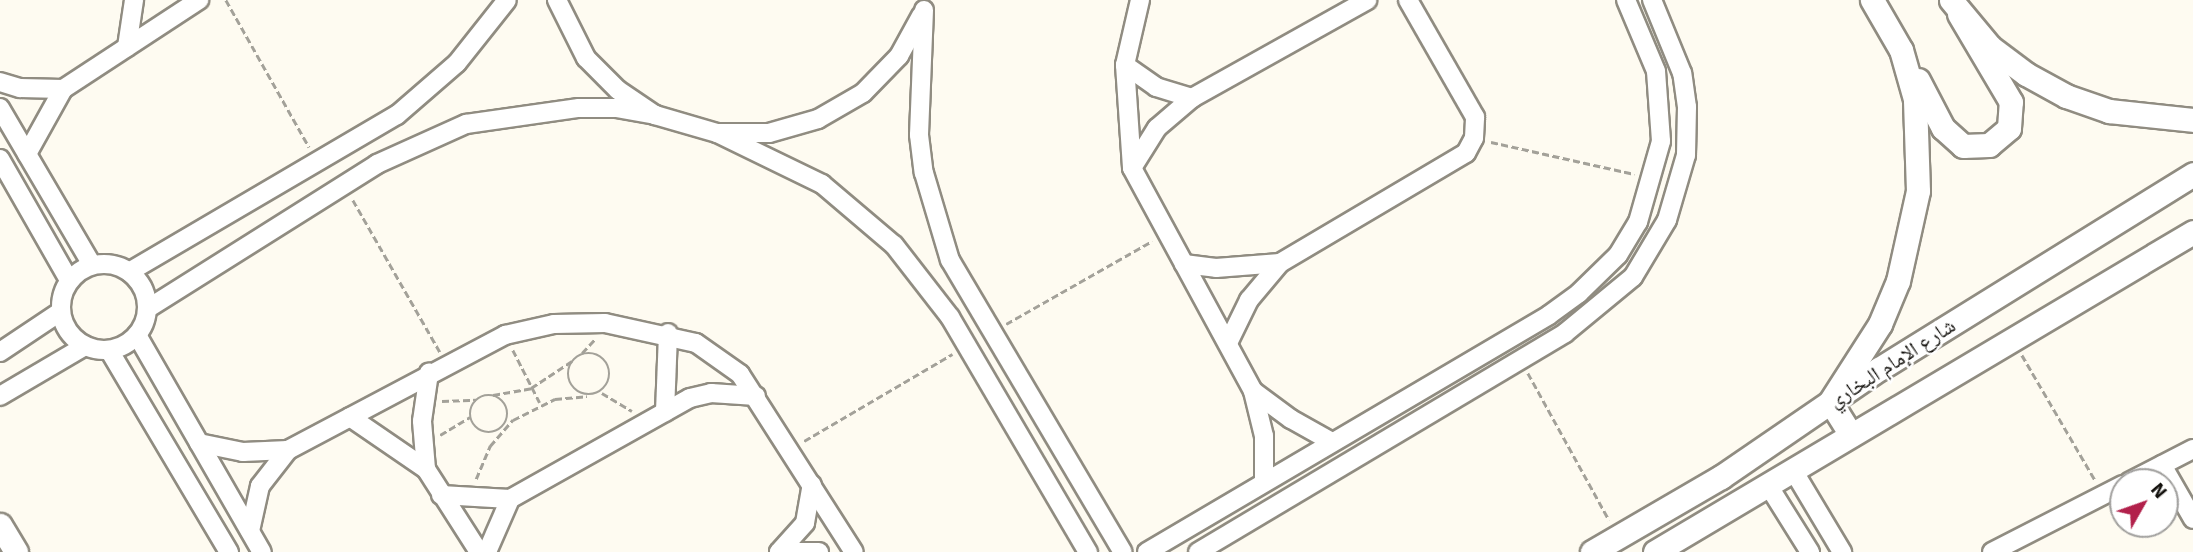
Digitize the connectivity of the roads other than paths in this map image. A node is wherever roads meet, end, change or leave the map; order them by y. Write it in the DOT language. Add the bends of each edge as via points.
graph roads {
  1 [pos="134,0"];
  2 [pos="199,0"];
  3 [pos="507,0"];
  4 [pos="557,0"];
  5 [pos="1140,0"];
  6 [pos="1367,0"];
  7 [pos="1408,0"];
  8 [pos="1626,0"];
  9 [pos="1652,0"];
  10 [pos="1872,0"];
  11 [pos="925,5"];
  12 [pos="1955,7"];
  13 [pos="127,47"];
  14 [pos="1902,50"];
  15 [pos="1125,65"];
  16 [pos="0,82"];
  17 [pos="63,89"];
  18 [pos="1192,98"];
  19 [pos="0,108"];
  20 [pos="655,115"];
  21 [pos="2193,120"];
  22 [pos="717,133"];
  23 [pos="27,153"];
  24 [pos="0,159"];
  25 [pos="1132,168"];
  26 [pos="2193,174"];
  27 [pos="2193,232"];
  28 [pos="1280,263"];
  29 [pos="1184,264"];
  30 [pos="92,265"];
  31 [pos="129,272"];
  32 [pos="69,280"];
  33 [pos="147,309"];
  34 [pos="60,312"];
  35 [pos="668,333"];
  36 [pos="136,335"];
  37 [pos="1227,343"];
  38 [pos="85,346"];
  39 [pos="109,350"];
  40 [pos="0,352"];
  41 [pos="429,373"];
  42 [pos="1253,391"];
  43 [pos="0,396"];
  44 [pos="756,396"];
  45 [pos="1830,402"];
  46 [pos="665,412"];
  47 [pos="350,417"];
  48 [pos="1851,435"];
  49 [pos="1332,442"];
  50 [pos="199,443"];
  51 [pos="288,450"];
  52 [pos="2193,450"];
  53 [pos="2162,465"];
  54 [pos="2156,468"];
  55 [pos="426,469"];
  56 [pos="1793,470"];
  57 [pos="1264,482"];
  58 [pos="812,485"];
  59 [pos="1768,485"];
  60 [pos="2109,492"];
  61 [pos="441,495"];
  62 [pos="510,499"];
  63 [pos="2193,519"];
  64 [pos="0,525"];
  65 [pos="250,531"];
  66 [pos="2017,546"];
  67 [pos="16,552"];
  68 [pos="229,552"];
  69 [pos="262,552"];
  70 [pos="479,552"];
  71 [pos="487,552"];
  72 [pos="779,552"];
  73 [pos="819,552"];
  74 [pos="854,552"];
  75 [pos="1088,552"];
  76 [pos="1123,552"];
  77 [pos="1147,552"];
  78 [pos="1198,552"];
  79 [pos="1592,552"];
  80 [pos="1655,552"];
  81 [pos="1810,552"];
  82 [pos="1842,552"];
  83 [pos="1992,552"];
  1 -- 13 [label="street"];
  2 -- 13 [label="street"];
  3 -- 31 [label="street" via="457,63 428,90 319,164"];
  4 -- 20 [label="street" via="586,58 618,90"];
  5 -- 15 [label="street"];
  6 -- 18 [label="street"];
  7 -- 28 [label="street" via="1468,98 1475,117 1474,138 1453,164"];
  8 -- 49 [label="street" via="1656,71 1661,141 1638,222 1618,255 1579,293"];
  9 -- 78 [label="street" via="1679,64 1687,107 1686,155 1678,191 1653,249 1633,277 1604,305 1521,361"];
  10 -- 14 [label="street"];
  11 -- 22 [label="street" via="899,56 852,100 818,119 769,133"];
  11 -- 76 [label="street" via="919,135 924,173 950,260"];
  12 -- 14 [label="street" via="2011,102 2009,128 2001,138 1976,148 1952,139"];
  12 -- 21 [label="street" via="1990,47 2026,75 2066,96 2109,111"];
  13 -- 17 [label="street"];
  14 -- 45 [label="street" via="1915,99 1919,145 1910,237 1880,324"];
  15 -- 18 [label="street" via="1156,87"];
  15 -- 25 [label="street"];
  16 -- 17 [label="street" via="20,88"];
  17 -- 23 [label="street"];
  18 -- 25 [label="street" via="1157,128"];
  19 -- 23 [label="street"];
  20 -- 22 [label="street"];
  20 -- 33 [label="street" via="579,108 498,117 417,144"];
  22 -- 75 [label="street" via="822,184 863,215 923,279 967,345"];
  23 -- 30 [label="street"];
  24 -- 32 [label="street"];
  25 -- 29 [label="street"];
  26 -- 45 [label="street, شارع الإمام البخاري"];
  27 -- 48 [label="street, شارع الإمام البخاري"];
  28 -- 29 [label="street" via="1227,268"];
  28 -- 37 [label="street" via="1249,300"];
  29 -- 37 [label="street"];
  30 -- 31 [label="street"];
  30 -- 32 [label="street"];
  31 -- 33 [label="street" via="142,289"];
  32 -- 34 [label="street"];
  33 -- 36 [label="street"];
  34 -- 38 [label="street" via="73,338"];
  34 -- 40 [label="street"];
  35 -- 41 [label="street" via="580,322 505,335"];
  35 -- 44 [label="street" via="719,356"];
  35 -- 46 [label="street"];
  36 -- 39 [label="street"];
  36 -- 50 [label="street"];
  37 -- 42 [label="street"];
  38 -- 39 [label="street"];
  38 -- 43 [label="street"];
  39 -- 68 [label="street"];
  41 -- 47 [label="street"];
  41 -- 55 [label="street" via="423,445"];
  42 -- 49 [label="street"];
  42 -- 57 [label="street" via="1264,436"];
  44 -- 46 [label="street" via="711,393"];
  44 -- 58 [label="street"];
  45 -- 48 [label="street"];
  45 -- 79 [label="street, شارع الإمام البخاري" via="1721,477"];
  46 -- 62 [label="street"];
  47 -- 51 [label="street"];
  47 -- 55 [label="street"];
  48 -- 56 [label="street, شارع الإمام البخاري"];
  49 -- 57 [label="street"];
  50 -- 51 [label="street" via="243,452"];
  50 -- 65 [label="street"];
  51 -- 65 [label="street" via="260,486"];
  52 -- 53 [label="street"];
  53 -- 54 [label="street"];
  53 -- 63 [label="street"];
  55 -- 61 [label="street"];
  56 -- 59 [label="street, شارع الإمام البخاري"];
  56 -- 82 [label="street"];
  57 -- 77 [label="street"];
  58 -- 72 [label="street" via="805,523"];
  58 -- 74 [label="street"];
  59 -- 80 [label="street, شارع الإمام البخاري"];
  59 -- 81 [label="street"];
  60 -- 66 [label="street"];
  61 -- 62 [label="street" via="473,501"];
  61 -- 70 [label="street"];
  62 -- 71 [label="street"];
  64 -- 67 [label="street"];
  65 -- 69 [label="street"];
  66 -- 83 [label="street"];
  72 -- 73 [label="street"];
}
